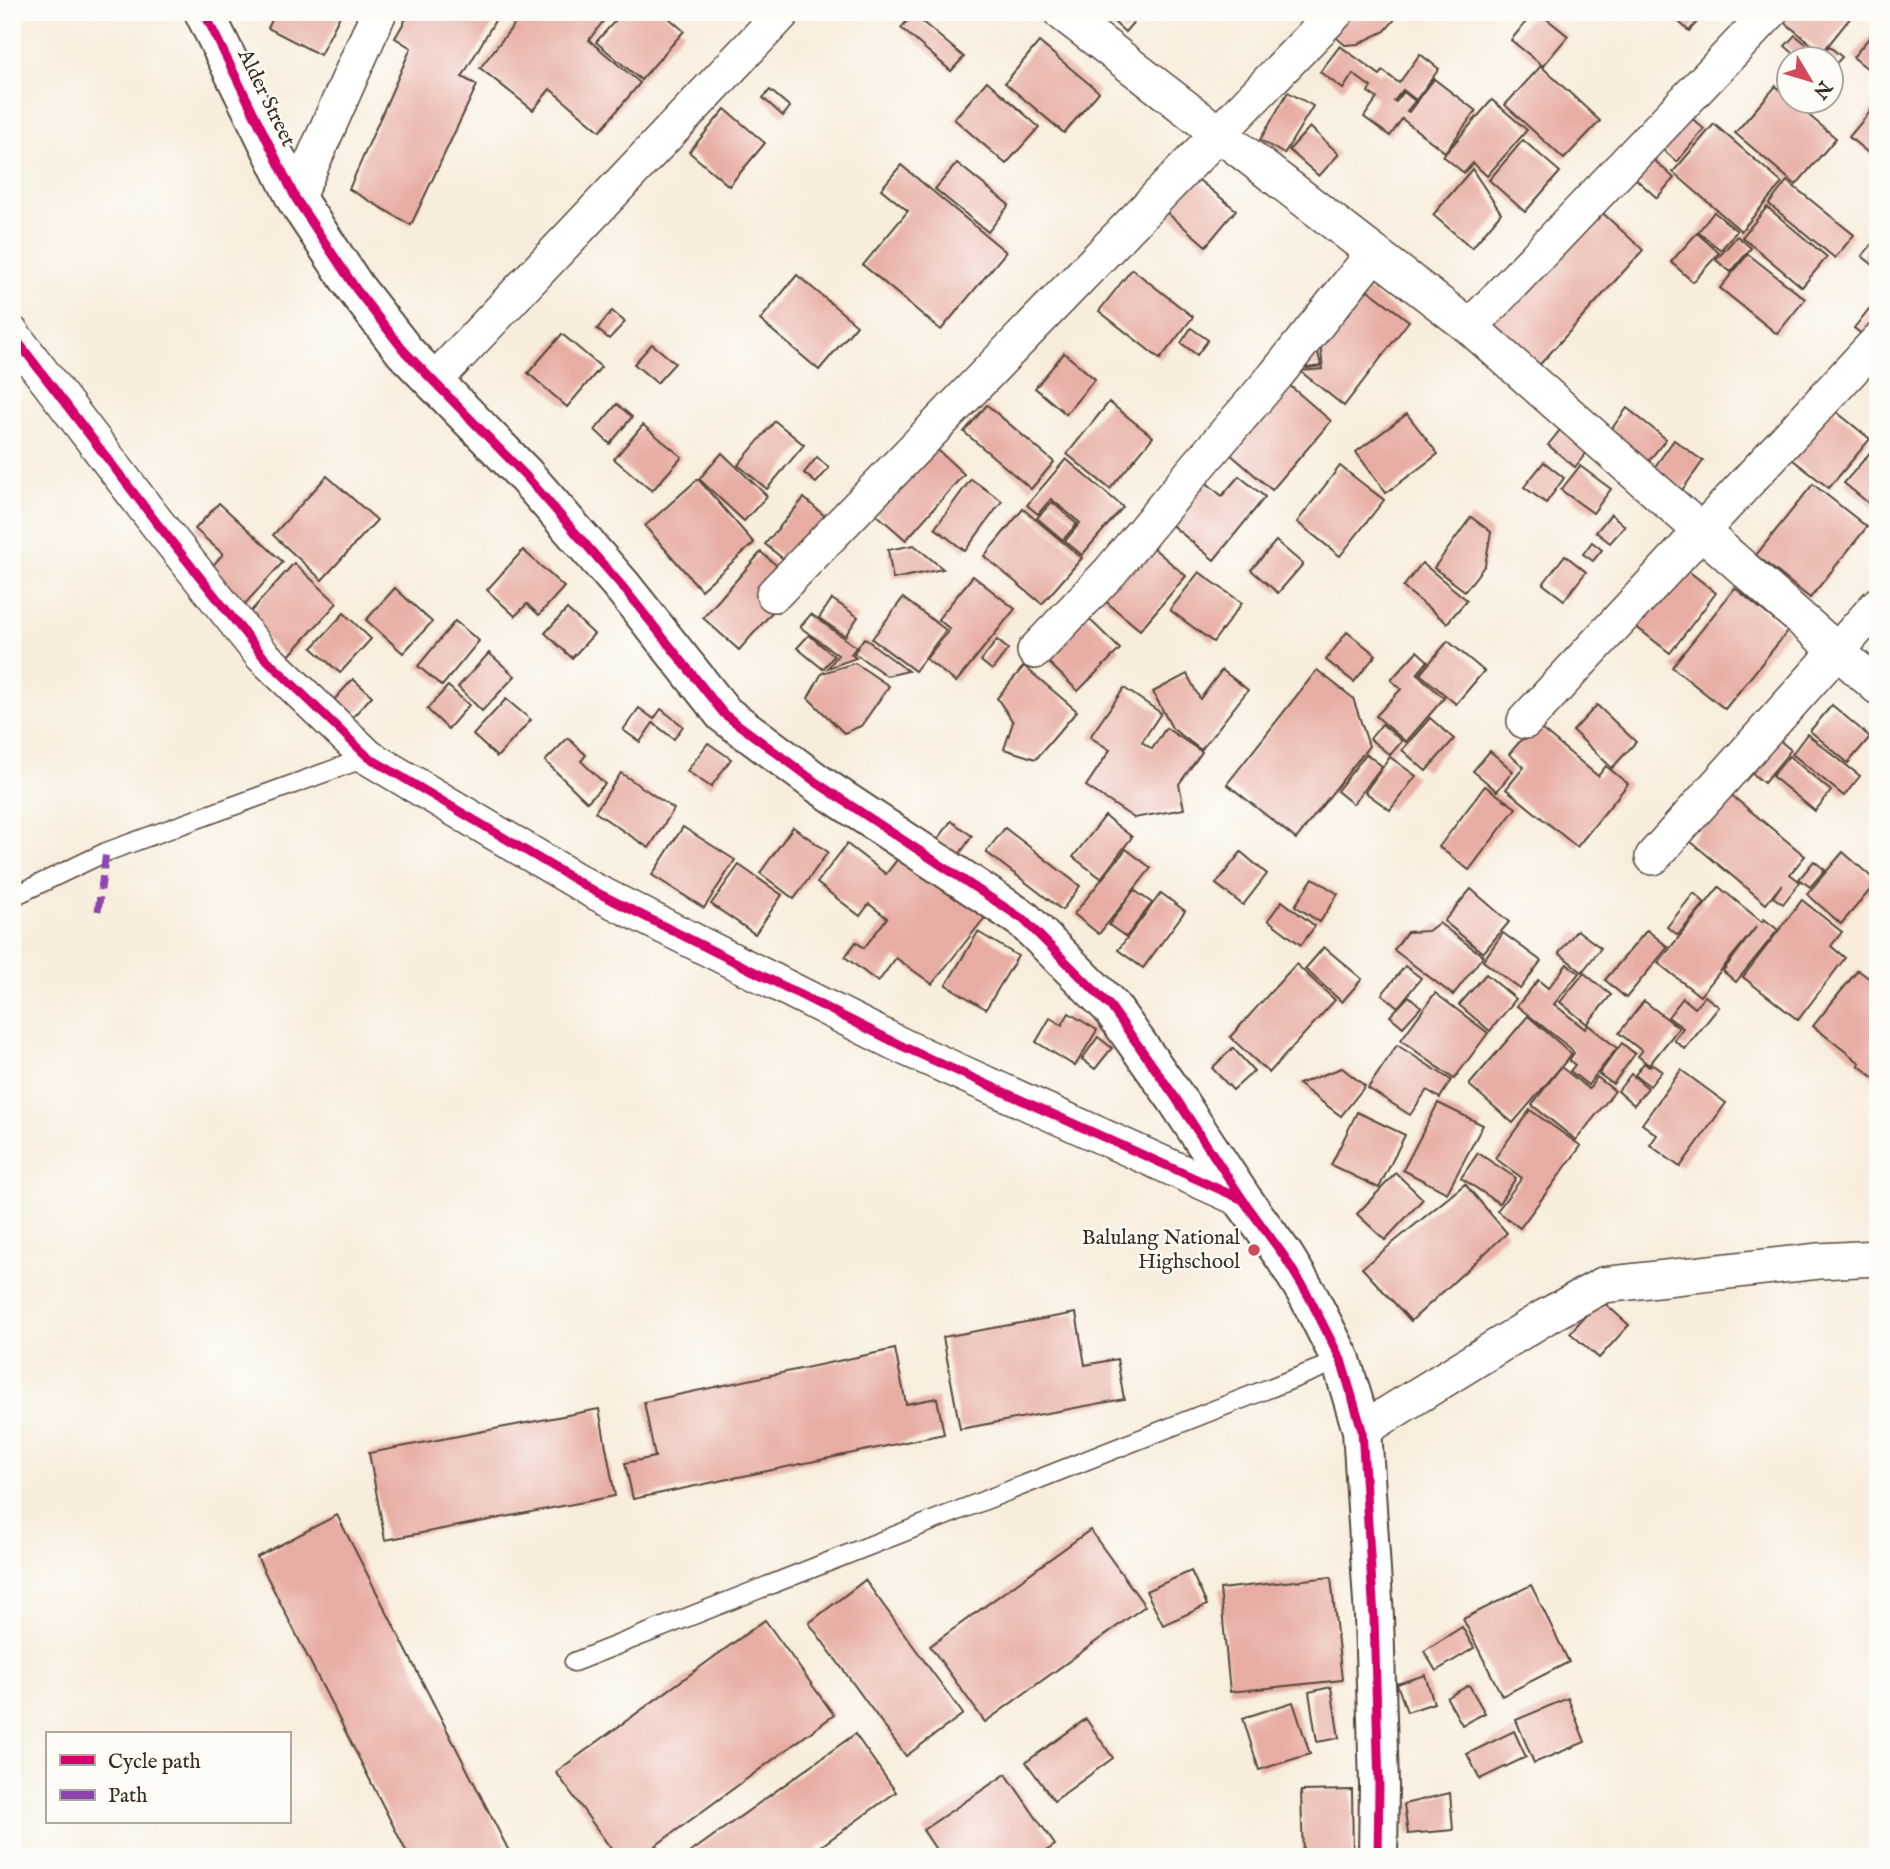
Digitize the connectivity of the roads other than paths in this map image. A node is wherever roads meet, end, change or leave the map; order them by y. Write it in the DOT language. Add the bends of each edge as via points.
graph roads {
  1 [pos="204,12"];
  2 [pos="379,12"];
  3 [pos="783,12"];
  4 [pos="1061,12"];
  5 [pos="1336,12"];
  6 [pos="1770,12"];
  7 [pos="1217,133"];
  8 [pos="296,199"];
  9 [pos="1374,253"];
  10 [pos="1471,327"];
  11 [pos="12,334"];
  12 [pos="1878,341"];
  13 [pos="434,381"];
  14 [pos="1700,532"];
  15 [pos="774,594"];
  16 [pos="1878,605"];
  17 [pos="1837,650"];
  18 [pos="1035,651"];
  19 [pos="1878,687"];
  20 [pos="1525,721"];
  21 [pos="368,757"];
  22 [pos="1653,858"];
  23 [pos="12,897"];
  24 [pos="1243,1200"];
  25 [pos="1878,1258"];
  26 [pos="1340,1360"];
  27 [pos="1362,1430"];
  28 [pos="574,1662"];
  29 [pos="1378,1857"];
  1 -- 8 [label="street, Alder Street"];
  2 -- 8 [label="street"];
  3 -- 13 [label="street"];
  4 -- 7 [label="street"];
  5 -- 7 [label="street"];
  6 -- 10 [label="street"];
  7 -- 9 [label="street"];
  7 -- 15 [label="street"];
  8 -- 13 [label="street, Alder Street" via="356,289"];
  9 -- 10 [label="street"];
  9 -- 18 [label="street" via="1110,572"];
  10 -- 14 [label="street"];
  11 -- 21 [label="street" via="262,655"];
  12 -- 14 [label="street"];
  13 -- 24 [label="street, Alder Street" via="525,475 622,586 724,714 817,783 1024,920 1111,1007"];
  14 -- 17 [label="street"];
  14 -- 20 [label="street"];
  16 -- 17 [label="street"];
  17 -- 19 [label="street"];
  17 -- 22 [label="street"];
  21 -- 23 [label="lane" via="106,852"];
  21 -- 24 [label="street" via="605,896 904,1047"];
  24 -- 26 [label="street, Alder Street" via="1308,1295"];
  25 -- 27 [label="street" via="1603,1285"];
  26 -- 27 [label="street, Alder Street"];
  26 -- 28 [label="lane"];
  27 -- 29 [label="street, Alder Street" via="1374,1617"];
}
